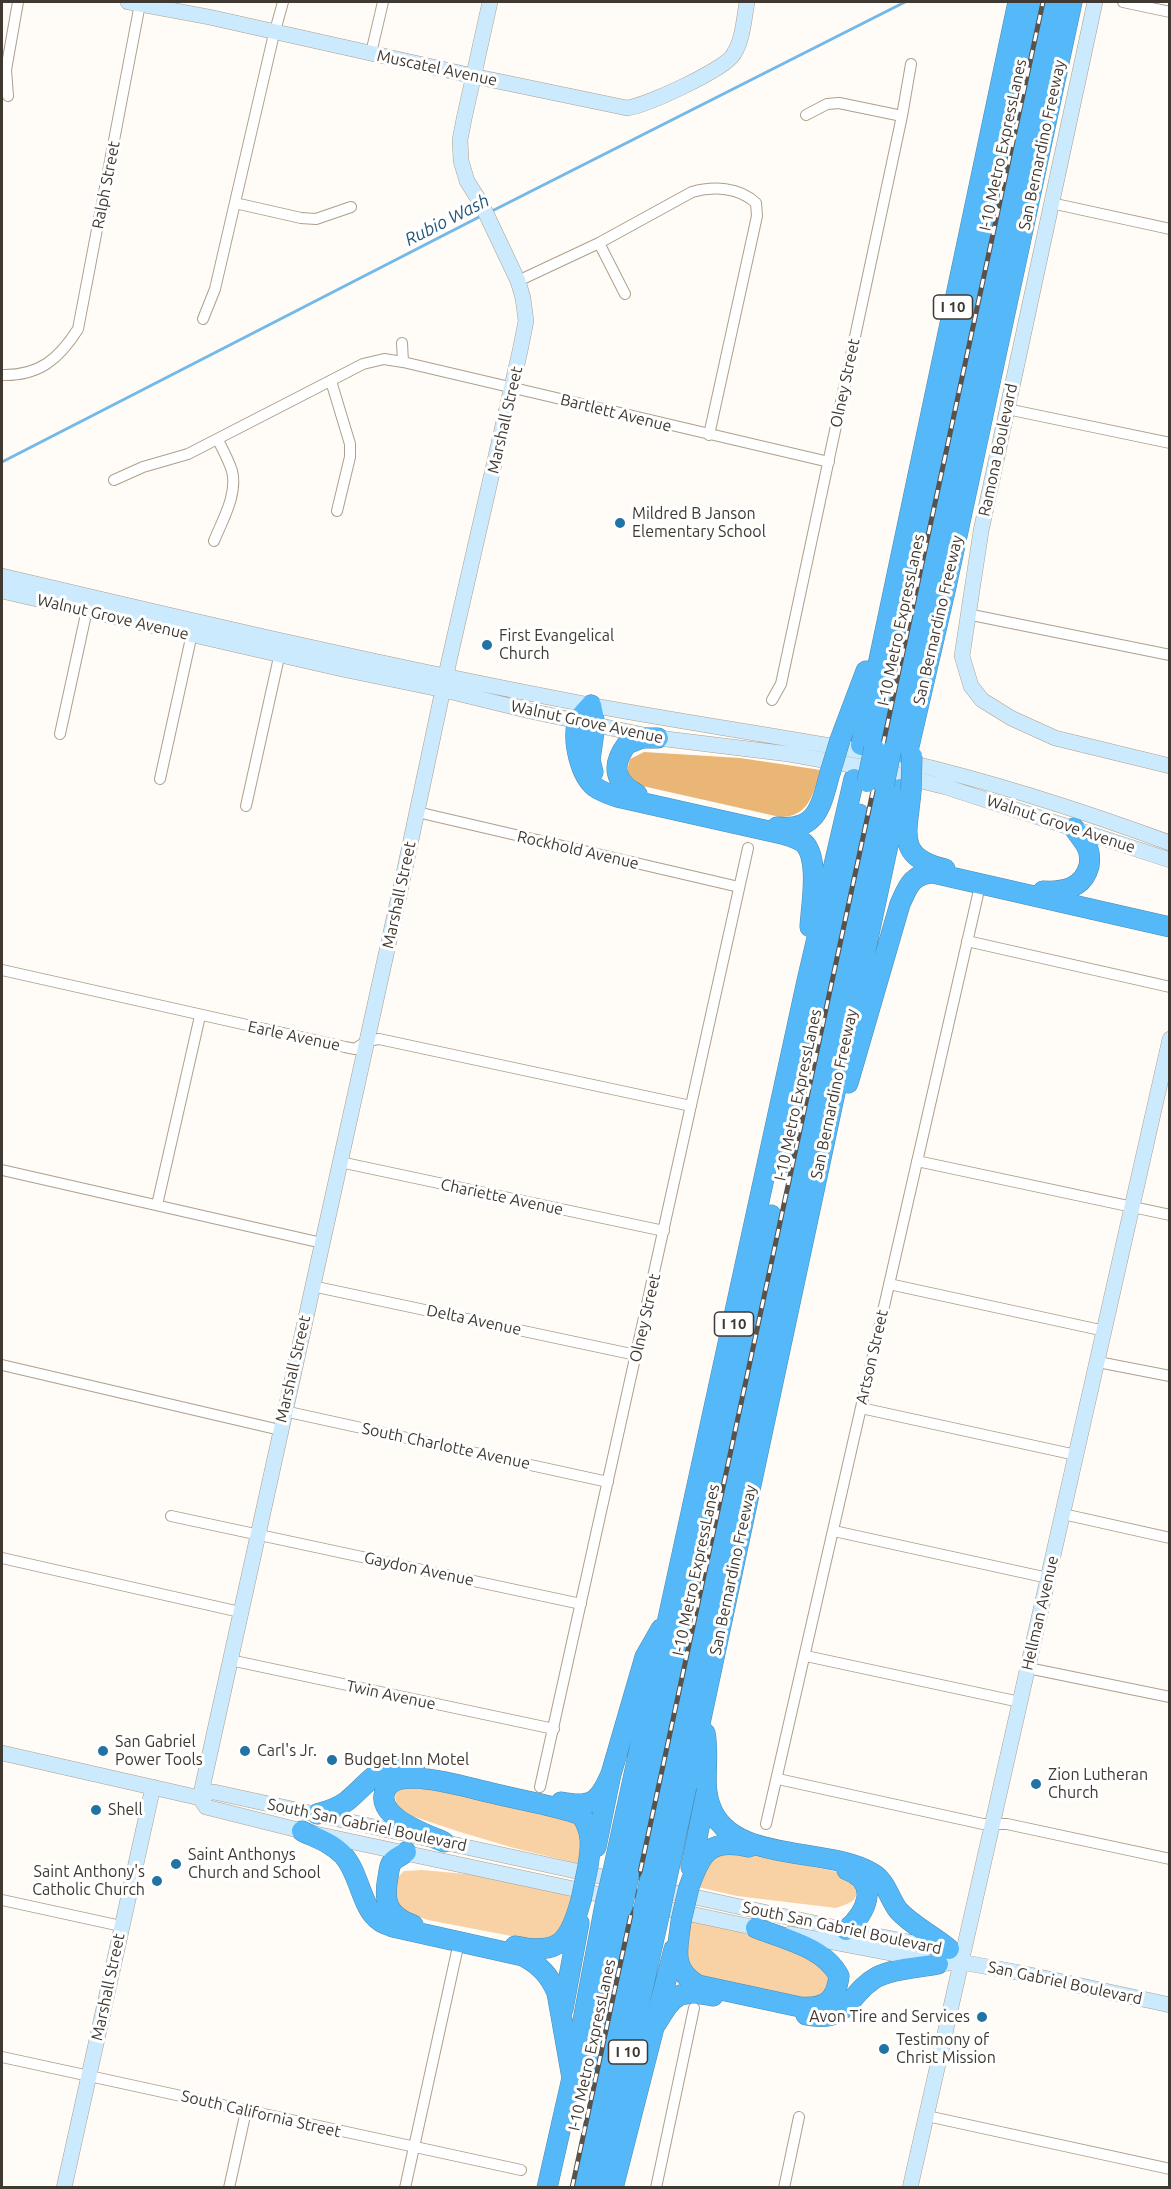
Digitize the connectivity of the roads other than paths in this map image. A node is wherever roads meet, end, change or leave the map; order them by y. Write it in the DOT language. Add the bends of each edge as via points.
graph roads {
  1 [pos="18,2"];
  2 [pos="283,2"];
  3 [pos="383,2"];
  4 [pos="490,2"];
  5 [pos="747,2"];
  6 [pos="1018,2"];
  7 [pos="1034,2"];
  8 [pos="1053,2"];
  9 [pos="1072,2"];
  10 [pos="1095,2"];
  11 [pos="1123,2"];
  12 [pos="134,3"];
  13 [pos="1164,8"];
  14 [pos="275,32"];
  15 [pos="371,53"];
  16 [pos="911,64"];
  17 [pos="473,76"];
  18 [pos="8,96"];
  19 [pos="806,115"];
  20 [pos="902,116"];
  21 [pos="235,203"];
  22 [pos="1051,203"];
  23 [pos="351,207"];
  24 [pos="1170,229"];
  25 [pos="599,243"];
  26 [pos="518,281"];
  27 [pos="625,294"];
  28 [pos="203,319"];
  29 [pos="402,343"];
  30 [pos="403,362"];
  31 [pos="2,375"];
  32 [pos="332,381"];
  33 [pos="511,388"];
  34 [pos="1007,409"];
  35 [pos="709,435"];
  36 [pos="218,440"];
  37 [pos="1170,443"];
  38 [pos="829,462"];
  39 [pos="114,480"];
  40 [pos="337,511"];
  41 [pos="214,541"];
  42 [pos="2,576"];
  43 [pos="2,591"];
  44 [pos="89,603"];
  45 [pos="887,612"];
  46 [pos="967,614"];
  47 [pos="193,627"];
  48 [pos="282,648"];
  49 [pos="1170,655"];
  50 [pos="446,683"];
  51 [pos="772,700"];
  52 [pos="591,705"];
  53 [pos="586,723"];
  54 [pos="60,734"];
  55 [pos="658,738"];
  56 [pos="892,750"];
  57 [pos="1170,766"];
  58 [pos="160,779"];
  59 [pos="883,785"];
  60 [pos="637,794"];
  61 [pos="246,806"];
  62 [pos="417,812"];
  63 [pos="1074,828"];
  64 [pos="1170,843"];
  65 [pos="748,848"];
  66 [pos="1170,860"];
  67 [pos="739,887"];
  68 [pos="979,890"];
  69 [pos="1043,891"];
  70 [pos="1170,921"];
  71 [pos="1170,927"];
  72 [pos="967,941"];
  73 [pos="2,970"];
  74 [pos="807,981"];
  75 [pos="1170,987"];
  76 [pos="200,1016"];
  77 [pos="1170,1039"];
  78 [pos="367,1041"];
  79 [pos="691,1106"];
  80 [pos="824,1140"];
  81 [pos="917,1161"];
  82 [pos="340,1162"];
  83 [pos="2,1170"];
  84 [pos="157,1205"];
  85 [pos="1132,1207"];
  86 [pos="1170,1215"];
  87 [pos="664,1231"];
  88 [pos="322,1243"];
  89 [pos="889,1284"];
  90 [pos="312,1286"];
  91 [pos="1105,1331"];
  92 [pos="636,1355"];
  93 [pos="1098,1362"];
  94 [pos="2,1365"];
  95 [pos="1170,1376"];
  96 [pos="861,1408"];
  97 [pos="284,1411"];
  98 [pos="280,1430"];
  99 [pos="1076,1455"];
  100 [pos="609,1482"];
  101 [pos="1063,1514"];
  102 [pos="171,1516"];
  103 [pos="834,1532"];
  104 [pos="257,1535"];
  105 [pos="1170,1538"];
  106 [pos="2,1558"];
  107 [pos="1048,1578"];
  108 [pos="580,1604"];
  109 [pos="671,1611"];
  110 [pos="240,1612"];
  111 [pos="806,1656"];
  112 [pos="230,1660"];
  113 [pos="1028,1668"];
  114 [pos="1170,1696"];
  115 [pos="1020,1702"];
  116 [pos="702,1719"];
  117 [pos="554,1729"];
  118 [pos="2,1753"];
  119 [pos="611,1774"];
  120 [pos="778,1779"];
  121 [pos="153,1787"];
  122 [pos="540,1787"];
  123 [pos="707,1791"];
  124 [pos="200,1797"];
  125 [pos="317,1814"];
  126 [pos="993,1823"];
  127 [pos="766,1824"];
  128 [pos="302,1831"];
  129 [pos="444,1842"];
  130 [pos="406,1852"];
  131 [pos="1170,1859"];
  132 [pos="588,1866"];
  133 [pos="621,1873"];
  134 [pos="658,1881"];
  135 [pos="689,1887"];
  136 [pos="2,1900"];
  137 [pos="581,1900"];
  138 [pos="614,1906"];
  139 [pos="651,1914"];
  140 [pos="681,1921"];
  141 [pos="121,1926"];
  142 [pos="756,1928"];
  143 [pos="846,1930"];
  144 [pos="459,1942"];
  145 [pos="949,1959"];
  146 [pos="1170,2005"];
  147 [pos="694,2008"];
  148 [pos="561,2023"];
  149 [pos="656,2024"];
  150 [pos="2,2057"];
  151 [pos="89,2077"];
  152 [pos="572,2078"];
  153 [pos="246,2111"];
  154 [pos="927,2116"];
  155 [pos="799,2117"];
  156 [pos="414,2148"];
  157 [pos="1170,2169"];
  158 [pos="520,2170"];
  159 [pos="64,2187"];
  160 [pos="229,2187"];
  161 [pos="405,2187"];
  162 [pos="547,2187"];
  163 [pos="561,2187"];
  164 [pos="584,2187"];
  165 [pos="598,2187"];
  166 [pos="613,2187"];
  167 [pos="656,2187"];
  168 [pos="784,2187"];
  169 [pos="910,2187"];
  1 -- 18 [label="street" via="6,70"];
  2 -- 14 [label="street"];
  3 -- 15 [label="street"];
  4 -- 17 [label="street, Marshall Street"];
  5 -- 17 [label="street, Muscatel Avenue" via="735,54 729,61 637,107 615,106"];
  6 -- 45 [label="highway, San Bernardino Freeway / I 10"];
  7 -- 56 [label="highway, I-10 Metro ExpressLanes"];
  8 -- 56 [label="highway, I-10 Metro ExpressLanes"];
  9 -- 56 [label="highway, San Bernardino Freeway / I 10" via="946,587"];
  10 -- 22 [label="street, Ramona Boulevard"];
  11 -- 13 [label="street"];
  12 -- 14 [label="street, Muscatel Avenue"];
  12 -- 31 [label="street, Ralph Street" via="78,329 55,359 19,375"];
  14 -- 15 [label="street, Muscatel Avenue"];
  14 -- 21 [label="street"];
  15 -- 17 [label="street, Muscatel Avenue"];
  16 -- 20 [label="street, Olney Street"];
  17 -- 26 [label="street, Marshall Street" via="460,140 461,161 467,181"];
  19 -- 20 [label="street" via="827,104 839,103"];
  20 -- 38 [label="street, Olney Street"];
  21 -- 23 [label="street" via="316,219"];
  21 -- 28 [label="street" via="215,289"];
  22 -- 24 [label="street"];
  22 -- 34 [label="street, Ramona Boulevard"];
  25 -- 26 [label="street"];
  25 -- 27 [label="street"];
  25 -- 35 [label="street" via="705,188 739,192 756,203 757,216"];
  26 -- 33 [label="street, Marshall Street" via="526,321"];
  29 -- 30 [label="street"];
  30 -- 32 [label="street, Bartlett Avenue" via="384,359 363,364"];
  30 -- 33 [label="street, Bartlett Avenue"];
  32 -- 36 [label="street, Bartlett Avenue"];
  32 -- 40 [label="street" via="350,444"];
  33 -- 35 [label="street, Bartlett Avenue"];
  33 -- 50 [label="street, Marshall Street"];
  34 -- 37 [label="street"];
  34 -- 46 [label="street, Ramona Boulevard"];
  35 -- 38 [label="street, Bartlett Avenue"];
  36 -- 39 [label="street, Bartlett Avenue"];
  36 -- 41 [label="street" via="233,478 232,494"];
  38 -- 51 [label="street, Olney Street" via="781,684"];
  42 -- 44 [label="street, Walnut Grove Avenue"];
  43 -- 44 [label="street, Walnut Grove Avenue"];
  44 -- 47 [label="street, Walnut Grove Avenue"];
  44 -- 54 [label="street"];
  45 -- 56 [label="highway, San Bernardino Freeway / I 10"];
  45 -- 60 [label="highway, bridge" via="818,812 811,819 794,828 777,828"];
  46 -- 49 [label="street"];
  46 -- 57 [label="street, Ramona Boulevard" via="962,656 971,686 982,700 1055,738"];
  47 -- 48 [label="street, Walnut Grove Avenue"];
  47 -- 58 [label="street"];
  48 -- 50 [label="street, Walnut Grove Avenue"];
  48 -- 61 [label="street"];
  50 -- 52 [label="street, Walnut Grove Avenue"];
  50 -- 53 [label="street, Walnut Grove Avenue"];
  50 -- 62 [label="street, Marshall Street"];
  52 -- 53 [label="highway"];
  52 -- 64 [label="street, Walnut Grove Avenue" via="876,754 949,772"];
  53 -- 55 [label="street, Walnut Grove Avenue"];
  53 -- 60 [label="highway" via="594,774 607,785"];
  53 -- 74 [label="highway" via="576,738 582,765 587,778 605,793 802,841 813,870"];
  55 -- 60 [label="highway" via="642,738 627,744 619,759 617,774 621,783"];
  55 -- 63 [label="street, Walnut Grove Avenue" via="789,754 873,770 946,787"];
  56 -- 59 [label="highway, bridge"];
  56 -- 59 [label="highway, I-10 Metro ExpressLanes, bridge"];
  56 -- 59 [label="highway, San Bernardino Freeway / I 10"];
  59 -- 69 [label="highway" via="913,854 920,860"];
  59 -- 74 [label="highway, San Bernardino Freeway / I 10"];
  59 -- 80 [label="highway, San Bernardino Freeway / I 10"];
  59 -- 133 [label="highway, I-10 Metro ExpressLanes" via="778,1186 651,1785"];
  59 -- 134 [label="highway, I-10 Metro ExpressLanes"];
  62 -- 67 [label="street, Rockhold Avenue"];
  62 -- 78 [label="street, Marshall Street"];
  63 -- 66 [label="street, Walnut Grove Avenue"];
  63 -- 69 [label="highway" via="1089,854 1086,874 1071,888"];
  65 -- 67 [label="street, Olney Street"];
  67 -- 79 [label="street, Olney Street"];
  68 -- 72 [label="street, Artson Street"];
  69 -- 70 [label="highway"];
  71 -- 80 [label="highway" via="933,873 917,876 900,904 849,1080"];
  72 -- 75 [label="street"];
  72 -- 81 [label="street, Artson Street"];
  73 -- 76 [label="street, Earle Avenue"];
  74 -- 109 [label="highway, San Bernardino Freeway / I 10"];
  76 -- 78 [label="street, Earle Avenue" via="355,1049"];
  76 -- 84 [label="street"];
  77 -- 85 [label="street, Hellman Avenue"];
  78 -- 79 [label="street, Earle Avenue" via="379,1039"];
  78 -- 82 [label="street, Marshall Street"];
  79 -- 87 [label="street, Olney Street"];
  80 -- 116 [label="highway, San Bernardino Freeway / I 10"];
  81 -- 85 [label="street"];
  81 -- 89 [label="street, Artson Street"];
  82 -- 87 [label="street, Chariette Avenue"];
  82 -- 88 [label="street, Marshall Street"];
  83 -- 84 [label="street"];
  84 -- 88 [label="street"];
  85 -- 86 [label="street"];
  85 -- 91 [label="street, Hellman Avenue"];
  87 -- 92 [label="street, Olney Street"];
  88 -- 90 [label="street, Marshall Street"];
  89 -- 91 [label="street"];
  89 -- 96 [label="street, Artson Street"];
  90 -- 92 [label="street, Delta Avenue"];
  90 -- 97 [label="street, Marshall Street"];
  91 -- 93 [label="street, Hellman Avenue"];
  92 -- 100 [label="street, Olney Street"];
  93 -- 95 [label="street"];
  93 -- 99 [label="street, Hellman Avenue"];
  94 -- 98 [label="street"];
  96 -- 99 [label="street"];
  96 -- 103 [label="street, Artson Street"];
  97 -- 98 [label="street, Marshall Street"];
  97 -- 100 [label="street, South Charlotte Avenue"];
  98 -- 104 [label="street, Marshall Street"];
  99 -- 101 [label="street, Hellman Avenue"];
  100 -- 108 [label="street, Olney Street"];
  101 -- 105 [label="street"];
  101 -- 107 [label="street, Hellman Avenue"];
  102 -- 104 [label="street, Gaydon Avenue"];
  103 -- 107 [label="street"];
  103 -- 111 [label="street, Artson Street"];
  104 -- 108 [label="street, Gaydon Avenue"];
  104 -- 110 [label="street, Marshall Street"];
  106 -- 110 [label="street"];
  107 -- 113 [label="street, Hellman Avenue"];
  108 -- 117 [label="street, Olney Street"];
  109 -- 119 [label="highway" via="645,1657"];
  109 -- 133 [label="highway, San Bernardino Freeway / I 10"];
  110 -- 112 [label="street, Marshall Street"];
  111 -- 115 [label="street"];
  111 -- 120 [label="street, Artson Street"];
  112 -- 117 [label="street, Twin Avenue"];
  112 -- 124 [label="street, Marshall Street"];
  113 -- 114 [label="street"];
  113 -- 115 [label="street, Hellman Avenue"];
  115 -- 126 [label="street, Hellman Avenue"];
  116 -- 123 [label="highway" via="708,1746"];
  116 -- 134 [label="highway, San Bernardino Freeway / I 10"];
  117 -- 122 [label="street, Olney Street"];
  118 -- 121 [label="street, South San Gabriel Boulevard"];
  119 -- 125 [label="highway" via="599,1798 585,1804 409,1769 386,1768 337,1808"];
  119 -- 132 [label="highway" via="597,1844"];
  120 -- 126 [label="street"];
  120 -- 127 [label="street, Artson Street"];
  121 -- 124 [label="street, South San Gabriel Boulevard"];
  121 -- 141 [label="street, Marshall Street"];
  123 -- 135 [label="highway"];
  123 -- 145 [label="highway" via="716,1817 732,1835 872,1873 898,1909"];
  124 -- 125 [label="street, South San Gabriel Boulevard" via="211,1792"];
  124 -- 128 [label="street, South San Gabriel Boulevard" via="206,1807"];
  125 -- 129 [label="street, South San Gabriel Boulevard"];
  126 -- 131 [label="street"];
  126 -- 145 [label="street, Hellman Avenue"];
  128 -- 130 [label="street, South San Gabriel Boulevard"];
  128 -- 144 [label="highway" via="343,1855 355,1872 369,1909 379,1921"];
  129 -- 132 [label="highway" via="393,1817 385,1807 384,1796 393,1781 416,1778 457,1785 581,1815 590,1830"];
  129 -- 143 [label="street, South San Gabriel Boulevard"];
  130 -- 137 [label="highway" via="390,1866 385,1897 389,1909 411,1925 547,1950 567,1937"];
  130 -- 142 [label="street, South San Gabriel Boulevard"];
  132 -- 137 [label="highway, bridge"];
  133 -- 138 [label="highway, San Bernardino Freeway / I 10, bridge"];
  134 -- 139 [label="highway, I-10 Metro ExpressLanes, bridge"];
  135 -- 140 [label="highway, bridge"];
  135 -- 143 [label="highway" via="703,1855 725,1844 821,1863 856,1873 867,1885 862,1912"];
  136 -- 141 [label="street"];
  137 -- 148 [label="highway"];
  138 -- 152 [label="highway, San Bernardino Freeway / I 10"];
  138 -- 163 [label="highway, I-10 Metro ExpressLanes"];
  139 -- 164 [label="highway, I-10 Metro ExpressLanes"];
  139 -- 165 [label="highway, I 10"];
  140 -- 142 [label="highway" via="679,1964 682,1973 698,1985 800,2007 823,2006 830,2000 839,1976 830,1962"];
  140 -- 149 [label="highway"];
  141 -- 151 [label="street, Marshall Street"];
  142 -- 145 [label="street, South San Gabriel Boulevard" via="890,1953"];
  143 -- 145 [label="street, South San Gabriel Boulevard"];
  144 -- 148 [label="highway" via="523,1956 536,1963 552,1980"];
  144 -- 156 [label="street"];
  145 -- 146 [label="street, San Gabriel Boulevard"];
  145 -- 149 [label="highway" via="875,1978 833,2016 814,2016 695,1993 670,2000"];
  145 -- 154 [label="street, Hellman Avenue"];
  147 -- 167 [label="street"];
  148 -- 152 [label="highway"];
  149 -- 166 [label="highway"];
  150 -- 151 [label="street, South California Street"];
  151 -- 153 [label="street, South California Street"];
  151 -- 159 [label="street, Marshall Street"];
  152 -- 162 [label="highway, San Bernardino Freeway / I 10"];
  153 -- 156 [label="street, South California Street"];
  153 -- 160 [label="street"];
  154 -- 157 [label="street"];
  154 -- 169 [label="street, Hellman Avenue"];
  155 -- 168 [label="street"];
  156 -- 158 [label="street, South California Street"];
  156 -- 161 [label="street"];
}
